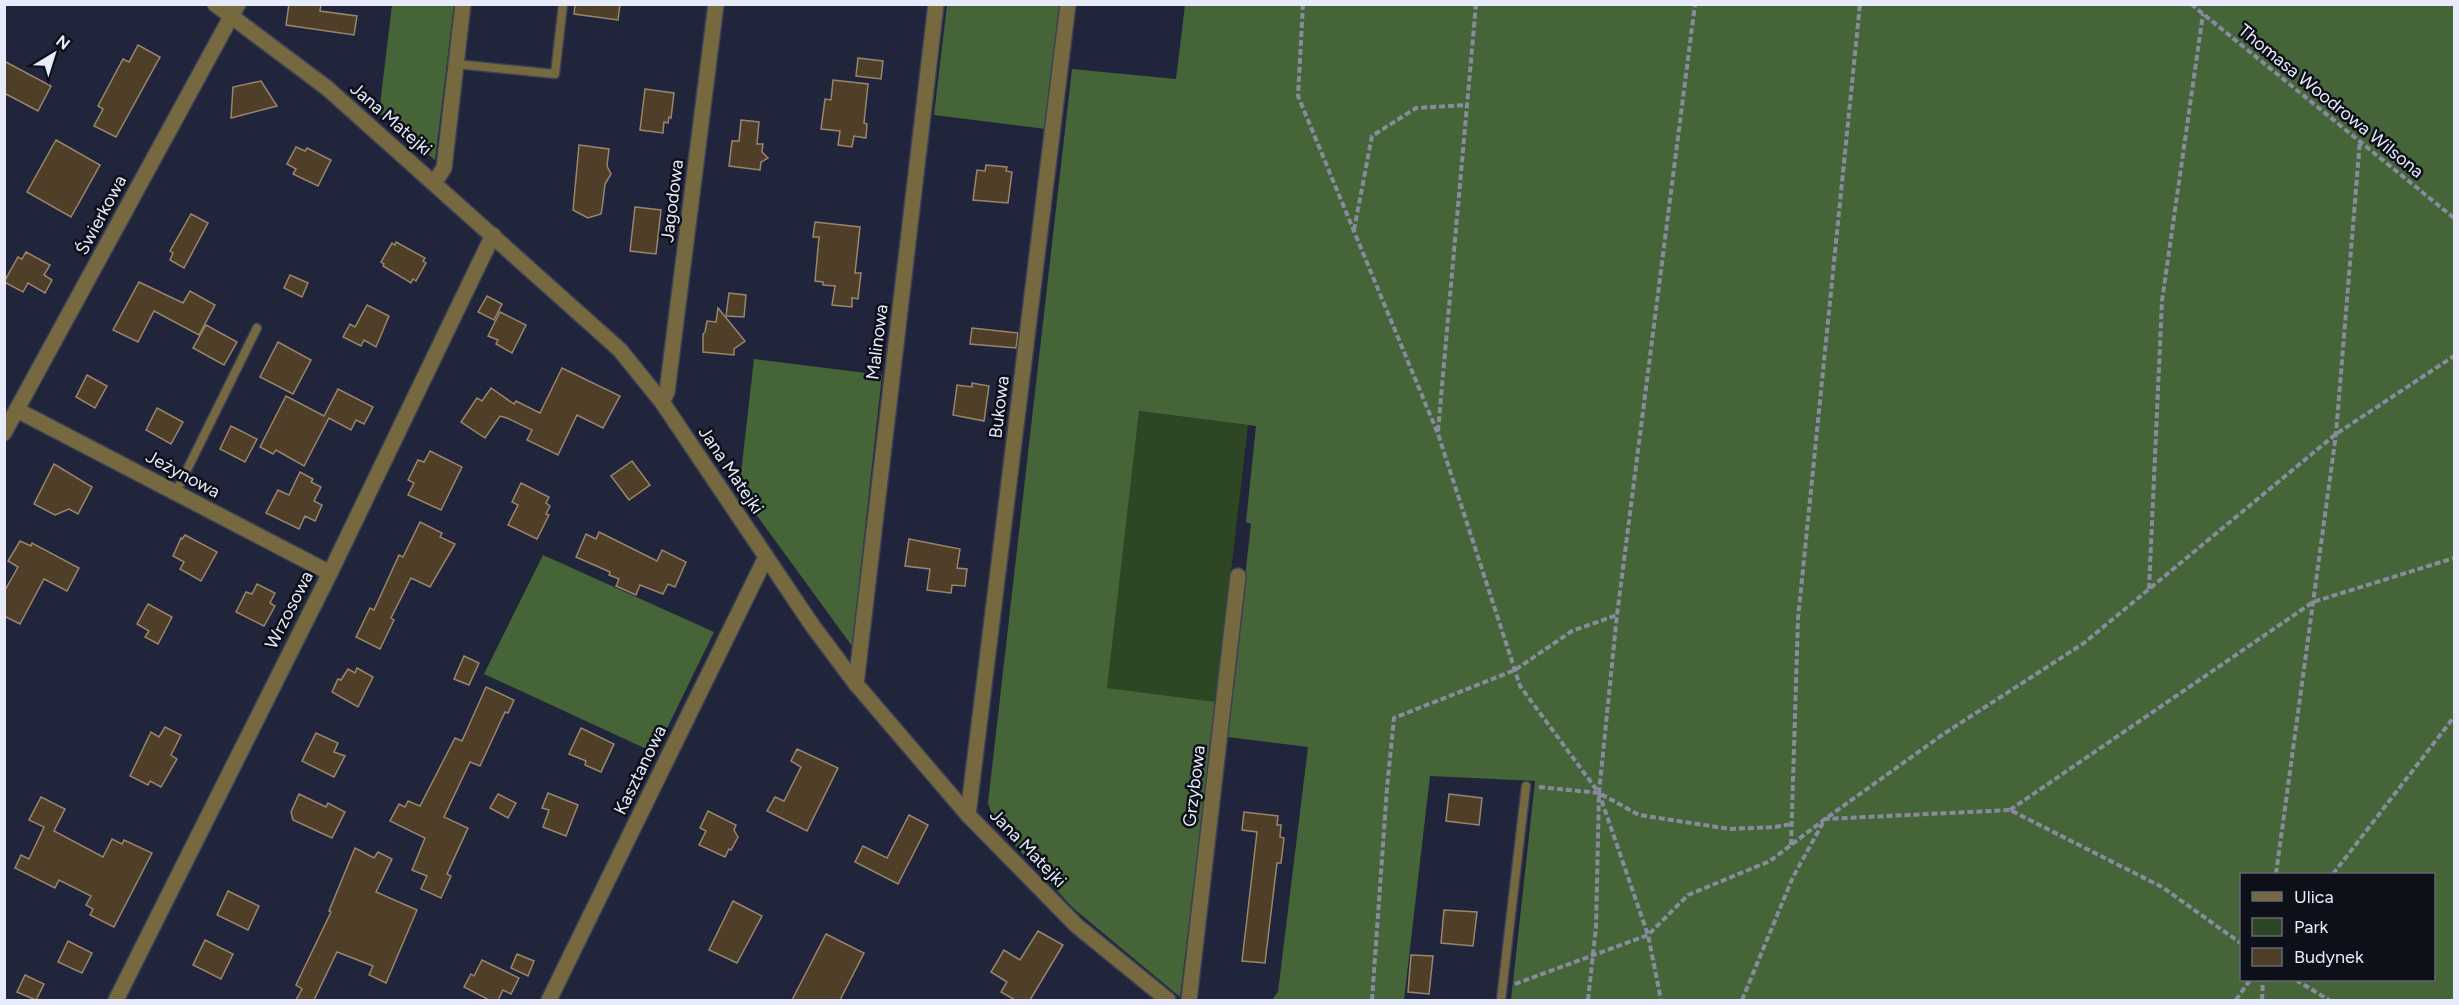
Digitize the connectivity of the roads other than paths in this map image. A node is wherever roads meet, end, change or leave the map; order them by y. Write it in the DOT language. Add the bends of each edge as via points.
graph roads {
  1 [pos="215,4"];
  2 [pos="463,4"];
  3 [pos="563,4"];
  4 [pos="716,4"];
  5 [pos="936,4"];
  6 [pos="1068,4"];
  7 [pos="235,10"];
  8 [pos="456,64"];
  9 [pos="434,183"];
  10 [pos="493,235"];
  11 [pos="257,328"];
  12 [pos="662,402"];
  13 [pos="17,410"];
  14 [pos="4,433"];
  15 [pos="176,492"];
  16 [pos="766,558"];
  17 [pos="330,573"];
  18 [pos="1238,576"];
  19 [pos="856,684"];
  20 [pos="1526,786"];
  21 [pos="968,815"];
  22 [pos="116,1000"];
  23 [pos="549,1000"];
  24 [pos="1168,1000"];
  25 [pos="1189,1000"];
  26 [pos="1501,1000"];
  1 -- 7 [label="street, Jana Matejki"];
  2 -- 8 [label="street"];
  3 -- 8 [label="lane" via="555,75"];
  4 -- 12 [label="street, Jagodowa" via="667,392"];
  5 -- 19 [label="street, Malinowa"];
  6 -- 21 [label="street, Bukowa"];
  7 -- 9 [label="street, Jana Matejki"];
  7 -- 13 [label="street, Świerkowa"];
  8 -- 9 [label="street" via="444,168"];
  9 -- 10 [label="street, Jana Matejki"];
  10 -- 12 [label="street, Jana Matejki" via="620,350"];
  10 -- 17 [label="street, Wrzosowa"];
  11 -- 15 [label="lane"];
  12 -- 16 [label="street, Jana Matejki"];
  13 -- 14 [label="street, Świerkowa"];
  13 -- 15 [label="street, Jeżynowa"];
  15 -- 17 [label="street, Jeżynowa"];
  16 -- 19 [label="street, Jana Matejki"];
  16 -- 23 [label="street, Kasztanowa"];
  17 -- 22 [label="street, Wrzosowa"];
  18 -- 25 [label="street, Grzybowa"];
  19 -- 21 [label="street, Jana Matejki"];
  20 -- 26 [label="lane"];
  21 -- 24 [label="street, Jana Matejki" via="1077,927"];
}
